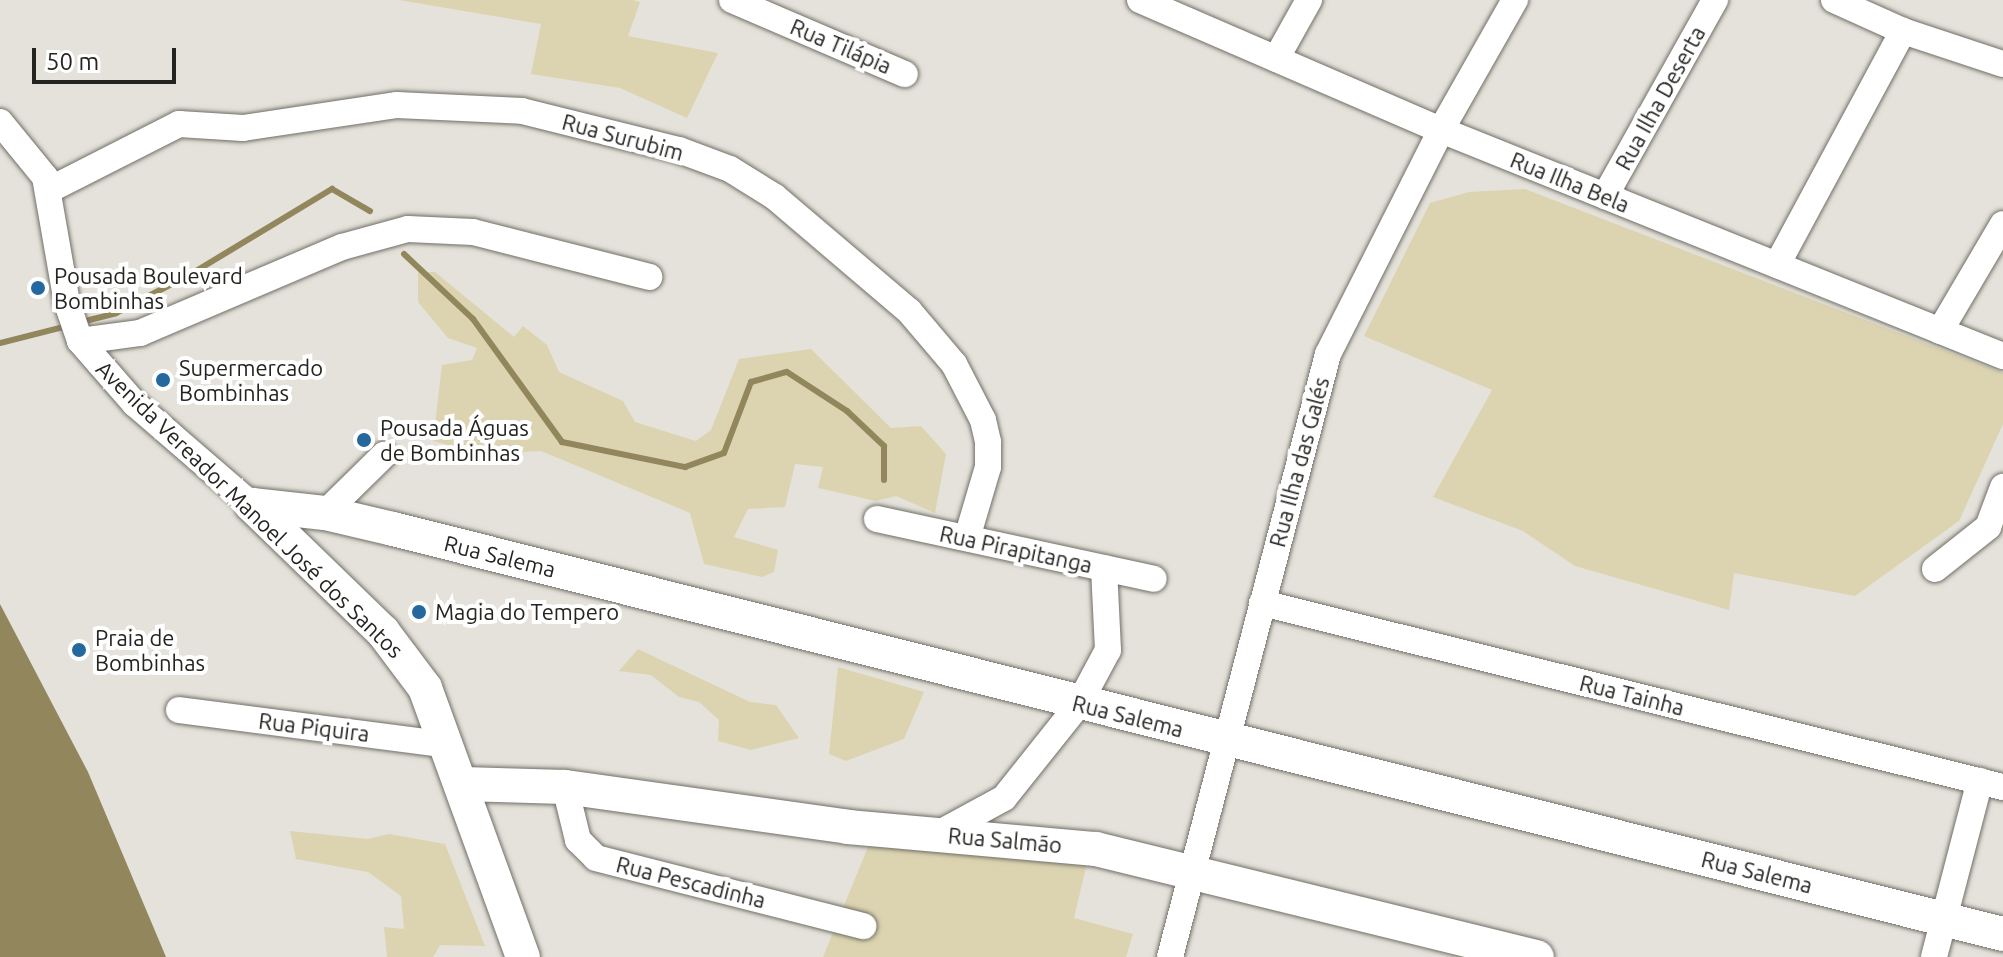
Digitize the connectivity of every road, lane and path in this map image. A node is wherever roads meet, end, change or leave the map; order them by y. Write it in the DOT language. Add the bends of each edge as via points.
graph roads {
  1 [pos="732,0"];
  2 [pos="1140,0"];
  3 [pos="1309,0"];
  4 [pos="1515,0"];
  5 [pos="1715,0"];
  6 [pos="1834,0"];
  7 [pos="1903,31"];
  8 [pos="1276,59"];
  9 [pos="2003,64"];
  10 [pos="905,74"];
  11 [pos="0,122"];
  12 [pos="1441,130"];
  13 [pos="49,190"];
  14 [pos="1605,196"];
  15 [pos="2003,224"];
  16 [pos="1777,265"];
  17 [pos="649,277"];
  18 [pos="77,330"];
  19 [pos="1940,331"];
  20 [pos="2003,356"];
  21 [pos="384,455"];
  22 [pos="2003,487"];
  23 [pos="252,505"];
  24 [pos="325,513"];
  25 [pos="877,519"];
  26 [pos="1995,530"];
  27 [pos="967,538"];
  28 [pos="1104,568"];
  29 [pos="1935,569"];
  30 [pos="1154,579"];
  31 [pos="1262,603"];
  32 [pos="1079,704"];
  33 [pos="179,710"];
  34 [pos="1226,740"];
  35 [pos="449,745"];
  36 [pos="463,784"];
  37 [pos="1992,784"];
  38 [pos="565,787"];
  39 [pos="938,834"];
  40 [pos="1192,873"];
  41 [pos="1944,919"];
  42 [pos="863,926"];
  43 [pos="2003,934"];
  44 [pos="523,957"];
  45 [pos="1170,957"];
  46 [pos="1537,957"];
  47 [pos="1934,957"];
  1 -- 10 [label="street, Rua Tilápia"];
  2 -- 8 [label="street, Rua Ilha Bela"];
  3 -- 8 [label="street"];
  4 -- 12 [label="street, Rua Ilha das Galés"];
  5 -- 14 [label="street, Rua Ilha Deserta"];
  6 -- 7 [label="street"];
  7 -- 9 [label="street"];
  7 -- 16 [label="street"];
  8 -- 12 [label="street, Rua Ilha Bela"];
  11 -- 13 [label="street" via="37,164"];
  12 -- 14 [label="street, Rua Ilha Bela"];
  12 -- 31 [label="street, Rua Ilha das Galés" via="1328,354"];
  13 -- 18 [label="street"];
  13 -- 27 [label="street, Rua Surubim" via="179,124 243,128 397,105 522,111 679,150 730,169 775,197 909,311 954,364 983,420 988,442 988,467"];
  14 -- 16 [label="street, Rua Ilha Bela"];
  15 -- 19 [label="street"];
  16 -- 19 [label="street, Rua Ilha Bela"];
  17 -- 18 [label="street" via="473,232 408,229 342,247 140,333"];
  18 -- 23 [label="street, Avenida Vereador Manoel José dos Santos" via="135,404"];
  19 -- 20 [label="street, Rua Ilha Bela"];
  21 -- 24 [label="street"];
  22 -- 26 [label="street"];
  23 -- 24 [label="main road, Rua Salema"];
  23 -- 35 [label="main road, Avenida Vereador Manoel José dos Santos" via="409,662"];
  24 -- 32 [label="main road, Rua Salema"];
  25 -- 27 [label="street, Rua Pirapitanga"];
  26 -- 29 [label="street"];
  27 -- 28 [label="street, Rua Pirapitanga"];
  28 -- 30 [label="street, Rua Pirapitanga"];
  28 -- 32 [label="street" via="1108,650"];
  31 -- 34 [label="street, Rua Ilha das Galés"];
  31 -- 37 [label="street, Rua Tainha"];
  32 -- 34 [label="main road, Rua Salema"];
  32 -- 39 [label="street" via="1004,798"];
  33 -- 35 [label="street, Rua Piquira"];
  34 -- 40 [label="street, Rua Ilha das Galés"];
  34 -- 41 [label="main road, Rua Salema"];
  35 -- 36 [label="main road, Avenida Vereador Manoel José dos Santos"];
  36 -- 38 [label="main road, Rua Salmão"];
  36 -- 44 [label="main road, Avenida Vereador Manoel José dos Santos"];
  37 -- 41 [label="street"];
  38 -- 39 [label="main road, Rua Salmão"];
  38 -- 42 [label="street, Rua Pescadinha" via="578,840 596,858"];
  39 -- 40 [label="main road, Rua Salmão" via="1096,849"];
  40 -- 45 [label="street, Rua Ilha das Galés"];
  40 -- 46 [label="main road, Rua Salmão"];
  41 -- 43 [label="main road, Rua Salema"];
  41 -- 47 [label="street"];
}
